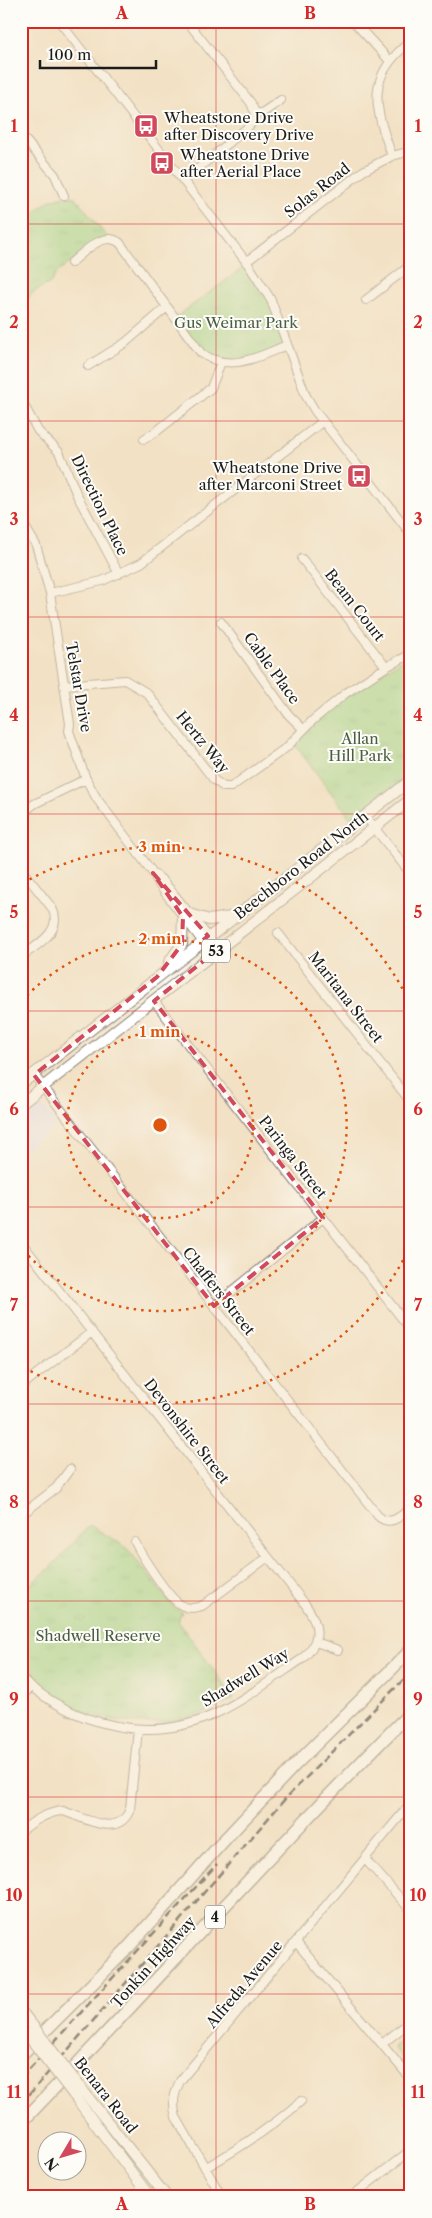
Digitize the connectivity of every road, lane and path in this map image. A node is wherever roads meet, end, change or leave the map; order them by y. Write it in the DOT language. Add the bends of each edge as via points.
graph roads {
  1 [pos="59,21"];
  2 [pos="187,21"];
  3 [pos="353,21"];
  4 [pos="411,41"];
  5 [pos="389,60"];
  6 [pos="281,100"];
  7 [pos="255,113"];
  8 [pos="21,135"];
  9 [pos="411,151"];
  10 [pos="392,156"];
  11 [pos="183,180"];
  12 [pos="64,196"];
  13 [pos="71,262"];
  14 [pos="246,262"];
  15 [pos="411,265"];
  16 [pos="366,300"];
  17 [pos="167,307"];
  18 [pos="287,345"];
  19 [pos="221,362"];
  20 [pos="88,366"];
  21 [pos="21,400"];
  22 [pos="322,422"];
  23 [pos="144,439"];
  24 [pos="21,520"];
  25 [pos="411,520"];
  26 [pos="403,525"];
  27 [pos="411,534"];
  28 [pos="302,559"];
  29 [pos="119,574"];
  30 [pos="50,594"];
  31 [pos="222,622"];
  32 [pos="411,654"];
  33 [pos="386,667"];
  34 [pos="64,685"];
  35 [pos="303,729"];
  36 [pos="86,779"];
  37 [pos="411,780"];
  38 [pos="411,799"];
  39 [pos="21,815"];
  40 [pos="366,816"];
  41 [pos="374,827"];
  42 [pos="21,869"];
  43 [pos="411,874"];
  44 [pos="187,916"];
  45 [pos="235,916"];
  46 [pos="278,933"];
  47 [pos="205,939"];
  48 [pos="215,951"];
  49 [pos="21,957"];
  50 [pos="157,977"];
  51 [pos="154,1000"];
  52 [pos="34,1075"];
  53 [pos="21,1084"];
  54 [pos="43,1087"];
  55 [pos="411,1102"];
  56 [pos="21,1104"];
  57 [pos="323,1218"];
  58 [pos="21,1242"];
  59 [pos="214,1306"];
  60 [pos="411,1330"];
  61 [pos="92,1332"];
  62 [pos="21,1386"];
  63 [pos="70,1469"];
  64 [pos="411,1508"];
  65 [pos="21,1515"];
  66 [pos="136,1542"];
  67 [pos="268,1557"];
  68 [pos="316,1642"];
  69 [pos="338,1650"];
  70 [pos="411,1650"];
  71 [pos="21,1678"];
  72 [pos="31,1686"];
  73 [pos="21,1698"];
  74 [pos="411,1712"];
  75 [pos="138,1729"];
  76 [pos="411,1804"];
  77 [pos="21,1831"];
  78 [pos="365,1859"];
  79 [pos="408,1907"];
  80 [pos="296,1942"];
  81 [pos="21,2011"];
  82 [pos="411,2021"];
  83 [pos="27,2029"];
  84 [pos="382,2044"];
  85 [pos="21,2056"];
  86 [pos="411,2079"];
  87 [pos="76,2091"];
  88 [pos="301,2101"];
  89 [pos="21,2123"];
  90 [pos="411,2150"];
  91 [pos="206,2168"];
  92 [pos="150,2197"];
  93 [pos="167,2197"];
  94 [pos="222,2197"];
  95 [pos="351,2197"];
  1 -- 11 [label="street"];
  2 -- 7 [label="street" via="251,103"];
  3 -- 5 [label="street"];
  4 -- 5 [label="street"];
  5 -- 10 [label="street" via="381,76 376,104"];
  6 -- 7 [label="street" via="262,113"];
  7 -- 11 [label="street" via="248,127"];
  8 -- 12 [label="street" via="55,175"];
  9 -- 10 [label="street, Solas Road"];
  10 -- 14 [label="street, Solas Road" via="363,171"];
  11 -- 14 [label="street"];
  13 -- 17 [label="street" via="94,244 114,238"];
  14 -- 18 [label="street" via="270,300"];
  15 -- 16 [label="street"];
  17 -- 19 [label="street" via="200,353"];
  17 -- 20 [label="street" via="125,343"];
  18 -- 19 [label="street" via="244,362"];
  18 -- 22 [label="street" via="306,396"];
  19 -- 23 [label="street" via="211,388"];
  21 -- 29 [label="street, Direction Place" via="38,431 59,452 77,495"];
  22 -- 26 [label="street"];
  22 -- 29 [label="street" via="152,556"];
  24 -- 30 [label="street, Telstar Drive" via="36,545"];
  25 -- 26 [label="street"];
  26 -- 27 [label="street"];
  28 -- 33 [label="street, Beam Court"];
  29 -- 30 [label="street"];
  30 -- 34 [label="street, Telstar Drive"];
  31 -- 35 [label="street, Cable Place" via="289,715"];
  32 -- 33 [label="street, Hertz Way"];
  33 -- 35 [label="street, Hertz Way" via="346,693"];
  34 -- 35 [label="street, Hertz Way" via="125,680 140,687 214,780 224,787 238,784 287,747"];
  34 -- 36 [label="street, Telstar Drive" via="70,731"];
  36 -- 39 [label="street" via="34,804"];
  36 -- 44 [label="street, Telstar Drive" via="103,808 153,872 160,886"];
  37 -- 40 [label="main road, Beechboro Road North / 53"];
  38 -- 41 [label="main road, Beechboro Road North / 53"];
  40 -- 41 [label="street"];
  40 -- 45 [label="main road, Beechboro Road North / 53"];
  41 -- 43 [label="street"];
  41 -- 48 [label="main road, Beechboro Road North / 53"];
  42 -- 49 [label="street" via="56,914 56,922 48,936"];
  44 -- 45 [label="main road" via="209,920"];
  44 -- 47 [label="street, Telstar Drive"];
  44 -- 50 [label="main road" via="182,944"];
  45 -- 47 [label="main road, Beechboro Road North / 53"];
  46 -- 55 [label="street, Maritana Street"];
  47 -- 48 [label="street, Telstar Drive"];
  47 -- 50 [label="main road, Beechboro Road North / 53"];
  48 -- 51 [label="main road, Beechboro Road North / 53"];
  50 -- 52 [label="main road, Beechboro Road North / 53"];
  51 -- 54 [label="main road, Beechboro Road North / 53"];
  51 -- 57 [label="street, Paringa Street"];
  52 -- 53 [label="main road, Beechboro Road North / 53"];
  52 -- 54 [label="street, Chaffers Street"];
  54 -- 56 [label="main road, Beechboro Road North / 53"];
  54 -- 59 [label="street, Chaffers Street"];
  57 -- 59 [label="street"];
  57 -- 60 [label="street, Paringa Street"];
  58 -- 61 [label="street, Devonshire Street"];
  59 -- 64 [label="street, Chaffers Street" via="378,1516 385,1521 394,1520"];
  61 -- 62 [label="street"];
  61 -- 67 [label="street, Devonshire Street"];
  63 -- 65 [label="street" via="56,1488"];
  66 -- 67 [label="street" via="140,1556 176,1602 190,1608 202,1606"];
  67 -- 68 [label="street, Devonshire Street" via="310,1611"];
  68 -- 69 [label="street"];
  68 -- 75 [label="street, Shadwell Way" via="302,1659 213,1715 181,1725"];
  70 -- 85 [label="highway, Tonkin Highway" via="288,1772 126,1950"];
  71 -- 72 [label="street, Shadwell Way"];
  72 -- 73 [label="street"];
  72 -- 75 [label="street, Shadwell Way" via="78,1715 101,1723"];
  74 -- 89 [label="highway, Tonkin Highway / 4"];
  75 -- 77 [label="street" via="130,1809 122,1822 109,1826 63,1811 44,1815"];
  76 -- 78 [label="street, Alfreda Avenue"];
  78 -- 79 [label="street"];
  78 -- 80 [label="street, Alfreda Avenue"];
  80 -- 84 [label="street"];
  80 -- 91 [label="street, Alfreda Avenue" via="180,2081 174,2094 176,2117"];
  81 -- 83 [label="main road, Benara Road"];
  82 -- 84 [label="street"];
  83 -- 87 [label="main road, Benara Road, bridge"];
  84 -- 86 [label="street"];
  87 -- 92 [label="main road, Benara Road"];
  87 -- 93 [label="main road, Benara Road"];
  88 -- 91 [label="street" via="248,2144"];
  90 -- 95 [label="street"];
  91 -- 94 [label="street, Alfreda Avenue"];
}
